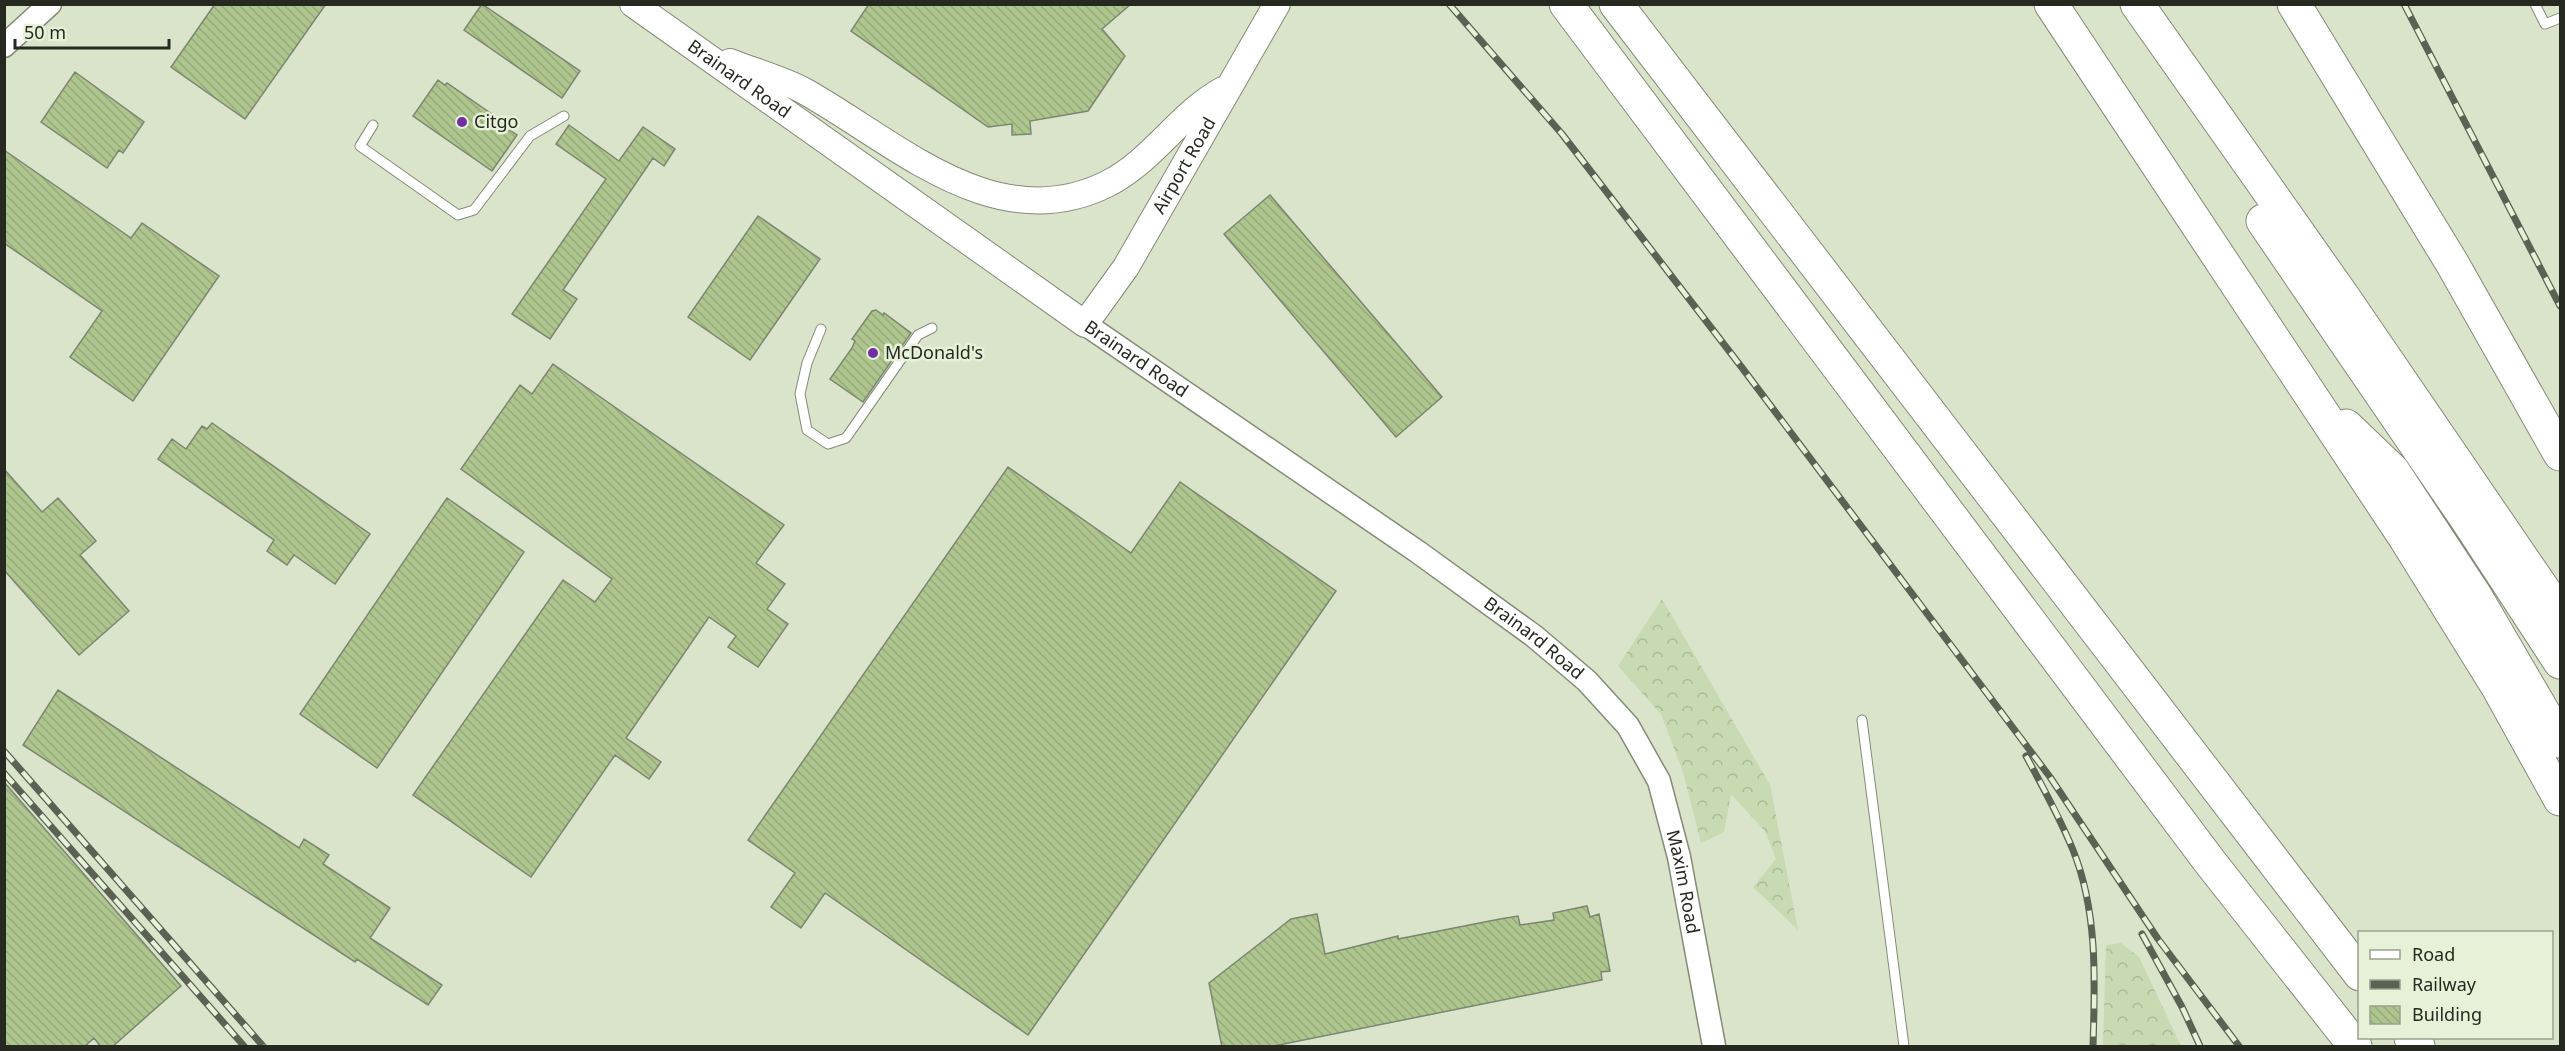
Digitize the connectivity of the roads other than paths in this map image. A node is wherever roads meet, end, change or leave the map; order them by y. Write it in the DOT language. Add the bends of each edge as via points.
graph roads {
  1 [pos="50,4"];
  2 [pos="633,4"];
  3 [pos="1277,4"];
  4 [pos="1566,4"];
  5 [pos="1616,4"];
  6 [pos="2051,4"];
  7 [pos="2137,4"];
  8 [pos="2294,4"];
  9 [pos="2535,4"];
  10 [pos="2560,18"];
  11 [pos="4,46"];
  12 [pos="693,47"];
  13 [pos="2181,67"];
  14 [pos="1228,87"];
  15 [pos="564,116"];
  16 [pos="373,125"];
  17 [pos="1085,324"];
  18 [pos="932,328"];
  19 [pos="821,329"];
  20 [pos="2297,379"];
  21 [pos="2560,454"];
  22 [pos="2560,614"];
  23 [pos="2560,662"];
  24 [pos="1862,720"];
  25 [pos="1628,726"];
  26 [pos="2560,741"];
  27 [pos="2560,799"];
  28 [pos="2358,971"];
  29 [pos="1714,1047"];
  30 [pos="1904,1047"];
  31 [pos="2355,1047"];
  1 -- 11 [label="street"];
  2 -- 12 [label="main road, Brainard Road"];
  3 -- 14 [label="main road, Airport Road"];
  4 -- 31 [label="highway" via="2210,862"];
  5 -- 28 [label="highway"];
  6 -- 20 [label="highway"];
  7 -- 13 [label="highway"];
  8 -- 21 [label="highway" via="2452,263"];
  9 -- 10 [label="lane" via="2545,24"];
  12 -- 14 [label="main road" via="804,91 960,184 984,194 1018,200 1063,199 1116,179 1144,159 1187,116"];
  12 -- 17 [label="main road, Brainard Road"];
  13 -- 22 [label="highway"];
  13 -- 23 [label="highway" via="2261,218"];
  14 -- 17 [label="main road, Airport Road" via="1126,267"];
  15 -- 16 [label="lane" via="530,136 474,210 458,215 360,146"];
  17 -- 25 [label="street, Brainard Road" via="1534,636 1587,681"];
  18 -- 19 [label="lane" via="918,335 846,438 828,444 807,430 800,394"];
  20 -- 26 [label="highway" via="2393,471 2476,597"];
  20 -- 27 [label="highway" via="2444,600"];
  24 -- 30 [label="lane"];
  25 -- 29 [label="street, Maxim Road" via="1659,781 1679,856"];
}
